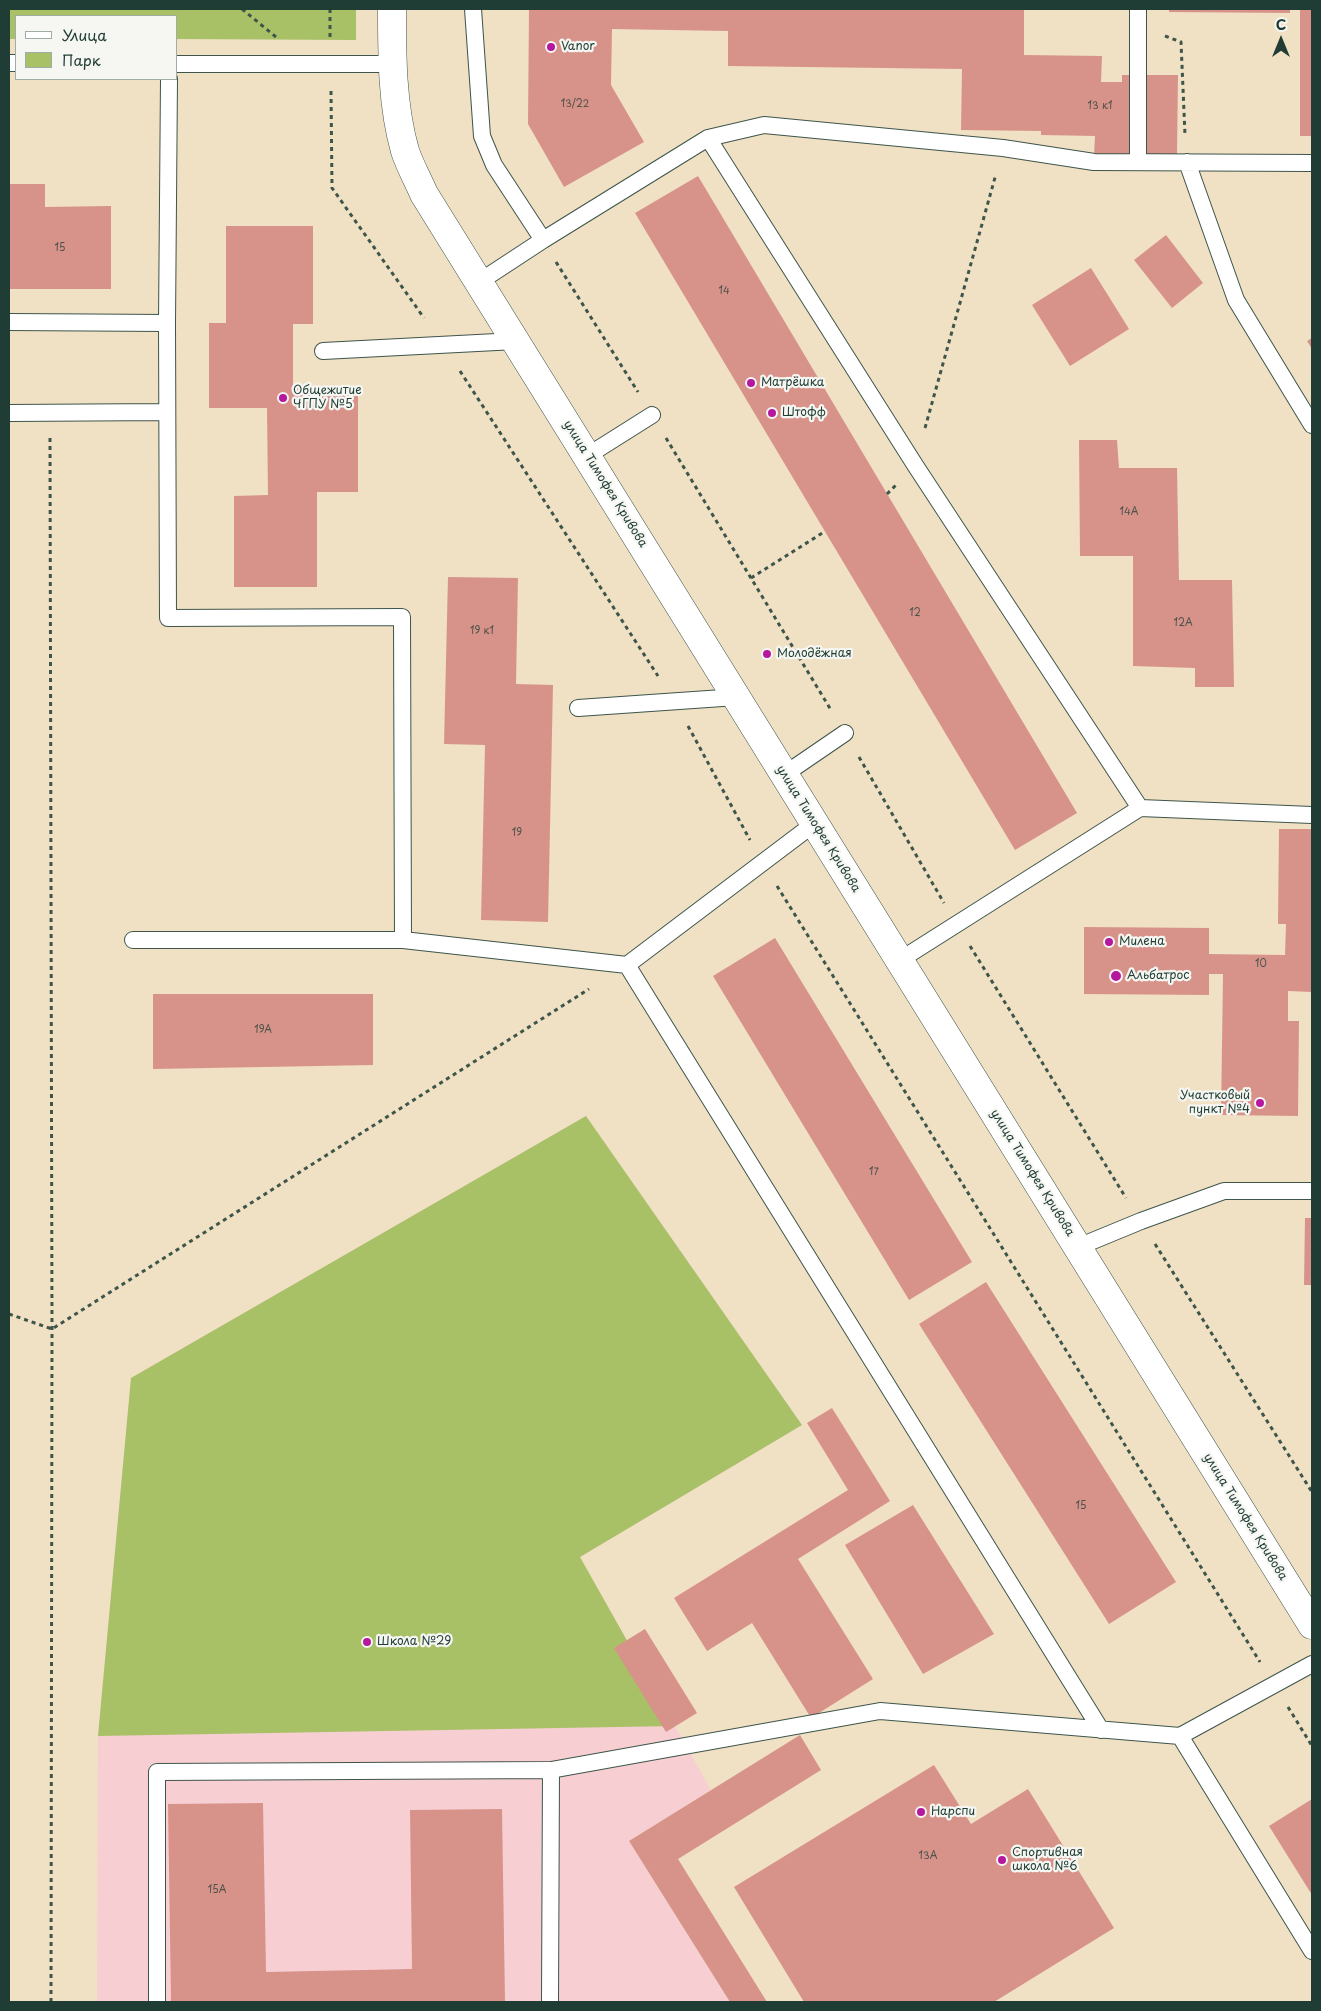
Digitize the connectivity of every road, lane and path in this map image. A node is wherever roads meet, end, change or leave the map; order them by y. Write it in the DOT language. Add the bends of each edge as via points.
graph roads {
  1 [pos="330,9"];
  2 [pos="392,9"];
  3 [pos="473,9"];
  4 [pos="1138,9"];
  5 [pos="1138,27"];
  6 [pos="330,45"];
  7 [pos="178,64"];
  8 [pos="392,64"];
  9 [pos="169,80"];
  10 [pos="331,88"];
  11 [pos="708,138"];
  12 [pos="1003,148"];
  13 [pos="1138,162"];
  14 [pos="1186,162"];
  15 [pos="1312,163"];
  16 [pos="543,240"];
  17 [pos="479,282"];
  18 [pos="9,322"];
  19 [pos="167,323"];
  20 [pos="516,341"];
  21 [pos="444,346"];
  22 [pos="324,352"];
  23 [pos="167,412"];
  24 [pos="9,413"];
  25 [pos="50,413"];
  26 [pos="652,415"];
  27 [pos="1312,426"];
  28 [pos="588,456"];
  29 [pos="915,465"];
  30 [pos="887,494"];
  31 [pos="824,532"];
  32 [pos="751,578"];
  33 [pos="737,697"];
  34 [pos="674,701"];
  35 [pos="578,708"];
  36 [pos="845,733"];
  37 [pos="785,774"];
  38 [pos="1140,808"];
  39 [pos="1312,815"];
  40 [pos="815,823"];
  41 [pos="762,863"];
  42 [pos="956,924"];
  43 [pos="133,940"];
  44 [pos="403,940"];
  45 [pos="900,960"];
  46 [pos="628,965"];
  47 [pos="1312,1190"];
  48 [pos="1141,1221"];
  49 [pos="1078,1248"];
  50 [pos="9,1314"];
  51 [pos="52,1329"];
  52 [pos="1312,1492"];
  53 [pos="1312,1625"];
  54 [pos="1312,1664"];
  55 [pos="1274,1685"];
  56 [pos="1101,1730"];
  57 [pos="1180,1736"];
  58 [pos="1312,1746"];
  59 [pos="551,1770"];
  60 [pos="1312,1951"];
  61 [pos="51,2002"];
  62 [pos="157,2002"];
  63 [pos="550,2002"];
  1 -- 6 [label="path"];
  2 -- 8 [label="street, улица Тимофея Кривова"];
  3 -- 16 [label="lane" via="482,136 494,165"];
  4 -- 5 [label="lane"];
  5 -- 13 [label="lane"];
  5 -- 14 [label="path" via="1181,42"];
  7 -- 8 [label="lane"];
  8 -- 17 [label="street, улица Тимофея Кривова" via="397,114 406,153 424,194"];
  9 -- 19 [label="lane"];
  10 -- 21 [label="path" via="332,188"];
  11 -- 12 [label="lane" via="764,125"];
  11 -- 16 [label="lane"];
  11 -- 29 [label="lane"];
  12 -- 13 [label="lane" via="1094,162"];
  12 -- 29 [label="path"];
  13 -- 14 [label="lane"];
  14 -- 15 [label="lane"];
  14 -- 27 [label="lane" via="1236,300"];
  16 -- 17 [label="lane"];
  16 -- 26 [label="path"];
  17 -- 20 [label="street, улица Тимофея Кривова"];
  18 -- 19 [label="lane"];
  19 -- 23 [label="lane"];
  20 -- 21 [label="lane"];
  20 -- 28 [label="street, улица Тимофея Кривова"];
  21 -- 22 [label="lane"];
  21 -- 34 [label="path"];
  23 -- 25 [label="lane"];
  23 -- 44 [label="lane" via="168,618 402,617"];
  24 -- 25 [label="lane"];
  25 -- 51 [label="path"];
  26 -- 28 [label="lane"];
  26 -- 32 [label="path"];
  28 -- 33 [label="street, улица Тимофея Кривова"];
  29 -- 30 [label="path"];
  29 -- 38 [label="lane"];
  31 -- 32 [label="path"];
  32 -- 36 [label="path"];
  33 -- 34 [label="lane"];
  33 -- 37 [label="street, улица Тимофея Кривова"];
  34 -- 35 [label="lane"];
  34 -- 41 [label="path"];
  36 -- 37 [label="lane"];
  36 -- 42 [label="path"];
  37 -- 40 [label="street, улица Тимофея Кривова"];
  38 -- 39 [label="lane"];
  38 -- 42 [label="lane"];
  40 -- 41 [label="lane"];
  40 -- 45 [label="street, улица Тимофея Кривова"];
  41 -- 46 [label="lane"];
  41 -- 55 [label="path"];
  42 -- 45 [label="lane"];
  42 -- 48 [label="path"];
  43 -- 44 [label="lane"];
  44 -- 46 [label="lane"];
  45 -- 49 [label="street, улица Тимофея Кривова"];
  46 -- 51 [label="path"];
  46 -- 56 [label="lane"];
  47 -- 48 [label="lane" via="1224,1190"];
  48 -- 49 [label="lane"];
  48 -- 52 [label="path"];
  49 -- 53 [label="street, улица Тимофея Кривова"];
  50 -- 51 [label="path"];
  51 -- 61 [label="path"];
  54 -- 55 [label="lane"];
  55 -- 57 [label="lane"];
  55 -- 58 [label="path"];
  56 -- 57 [label="lane"];
  56 -- 59 [label="lane" via="880,1711"];
  57 -- 60 [label="lane"];
  59 -- 62 [label="lane" via="157,1772"];
  59 -- 63 [label="lane"];
}
